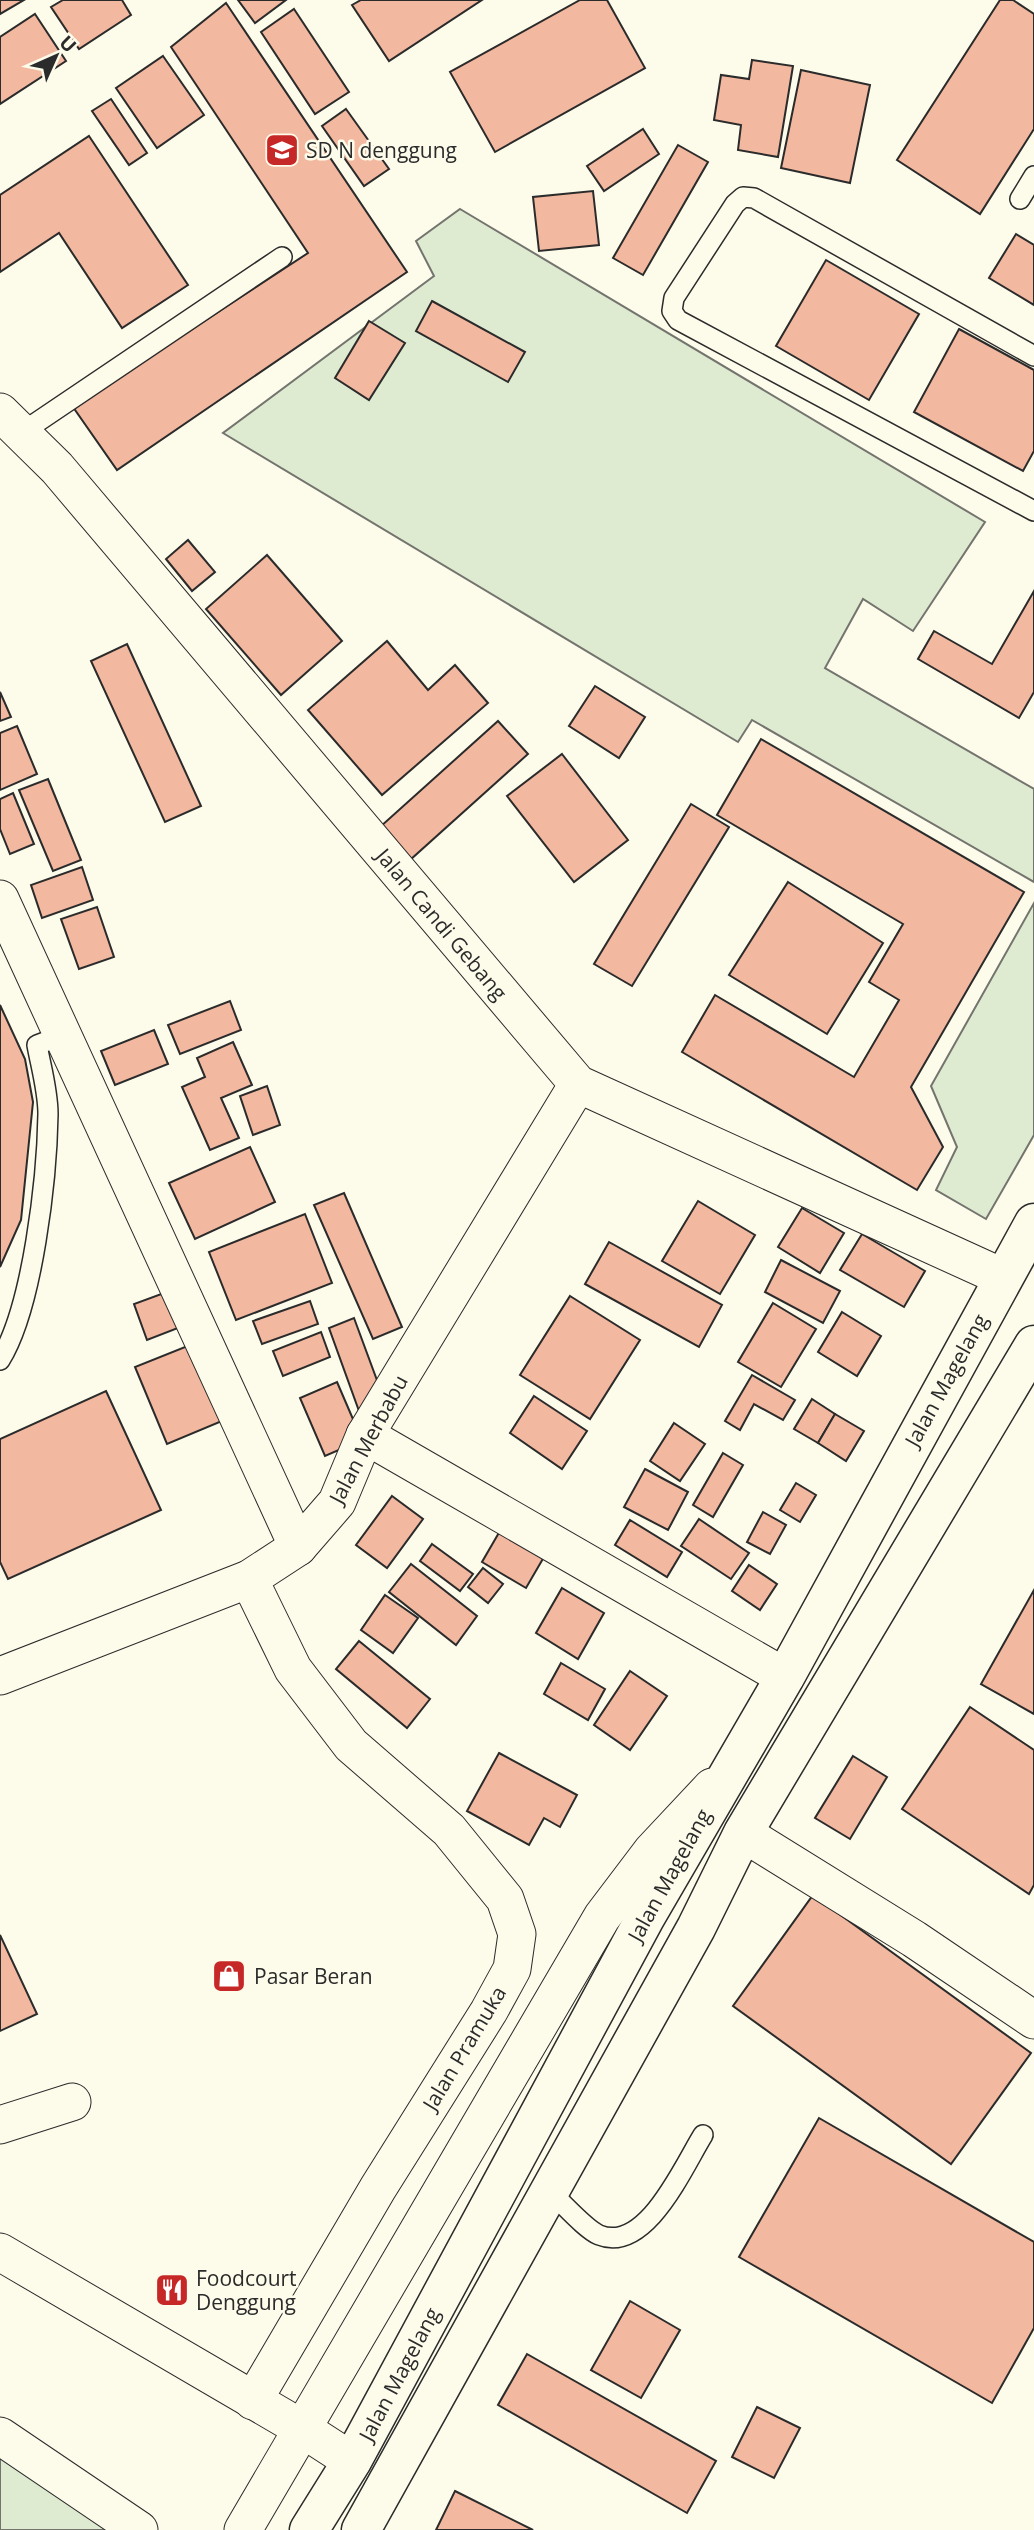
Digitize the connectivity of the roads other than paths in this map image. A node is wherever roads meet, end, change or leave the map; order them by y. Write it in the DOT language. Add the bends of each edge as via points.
graph roads {
  1 [pos="1034,176"];
  2 [pos="1020,199"];
  3 [pos="282,257"];
  4 [pos="1034,356"];
  5 [pos="11,423"];
  6 [pos="1034,511"];
  7 [pos="0,899"];
  8 [pos="63,1035"];
  9 [pos="578,1084"];
  10 [pos="1034,1223"];
  11 [pos="1002,1277"];
  12 [pos="1031,1356"];
  13 [pos="0,1360"];
  14 [pos="365,1436"];
  15 [pos="298,1547"];
  16 [pos="249,1579"];
  17 [pos="0,1676"];
  18 [pos="785,1677"];
  19 [pos="729,1769"];
  20 [pos="743,1833"];
  21 [pos="1034,2020"];
  22 [pos="72,2102"];
  23 [pos="0,2125"];
  24 [pos="703,2135"];
  25 [pos="550,2192"];
  26 [pos="0,2252"];
  27 [pos="253,2401"];
  28 [pos="301,2428"];
  29 [pos="0,2436"];
  30 [pos="352,2461"];
  31 [pos="139,2530"];
  32 [pos="243,2530"];
  33 [pos="309,2530"];
  34 [pos="361,2530"];
  1 -- 2 [label="lane"];
  3 -- 5 [label="lane"];
  4 -- 6 [label="lane" via="754,198 743,197 734,204 674,298 672,311 678,320"];
  5 -- 9 [label="street, Jalan Candi Gebang" via="57,468"];
  7 -- 8 [label="street"];
  8 -- 13 [label="lane" via="37,1045 48,1111 40,1217 18,1317"];
  8 -- 15 [label="street"];
  9 -- 11 [label="street, Jalan Candi Gebang"];
  9 -- 14 [label="street, Jalan Merbabu"];
  10 -- 11 [label="highway, Jalan Magelang"];
  11 -- 18 [label="highway, Jalan Magelang"];
  12 -- 20 [label="highway, Jalan Magelang"];
  14 -- 15 [label="street, Jalan Merbabu" via="337,1502"];
  14 -- 18 [label="street"];
  15 -- 16 [label="street, Jalan Merbabu"];
  16 -- 17 [label="street, Jalan Merbabu"];
  16 -- 27 [label="street, Jalan Pramuka" via="293,1669 351,1745 449,1830 505,1899 517,1934 512,1969 489,2011"];
  18 -- 19 [label="highway, Jalan Magelang"];
  19 -- 28 [label="street" via="652,1851 601,1917"];
  19 -- 30 [label="highway, Jalan Magelang"];
  20 -- 21 [label="street"];
  20 -- 25 [label="highway, Jalan Magelang" via="696,1928"];
  22 -- 23 [label="street"];
  24 -- 25 [label="lane" via="647,2225 622,2237 598,2235"];
  25 -- 34 [label="highway, Jalan Magelang"];
  26 -- 27 [label="street"];
  27 -- 28 [label="street"];
  28 -- 30 [label="street"];
  28 -- 32 [label="street"];
  29 -- 31 [label="street"];
  30 -- 33 [label="highway, Jalan Magelang"];
}
